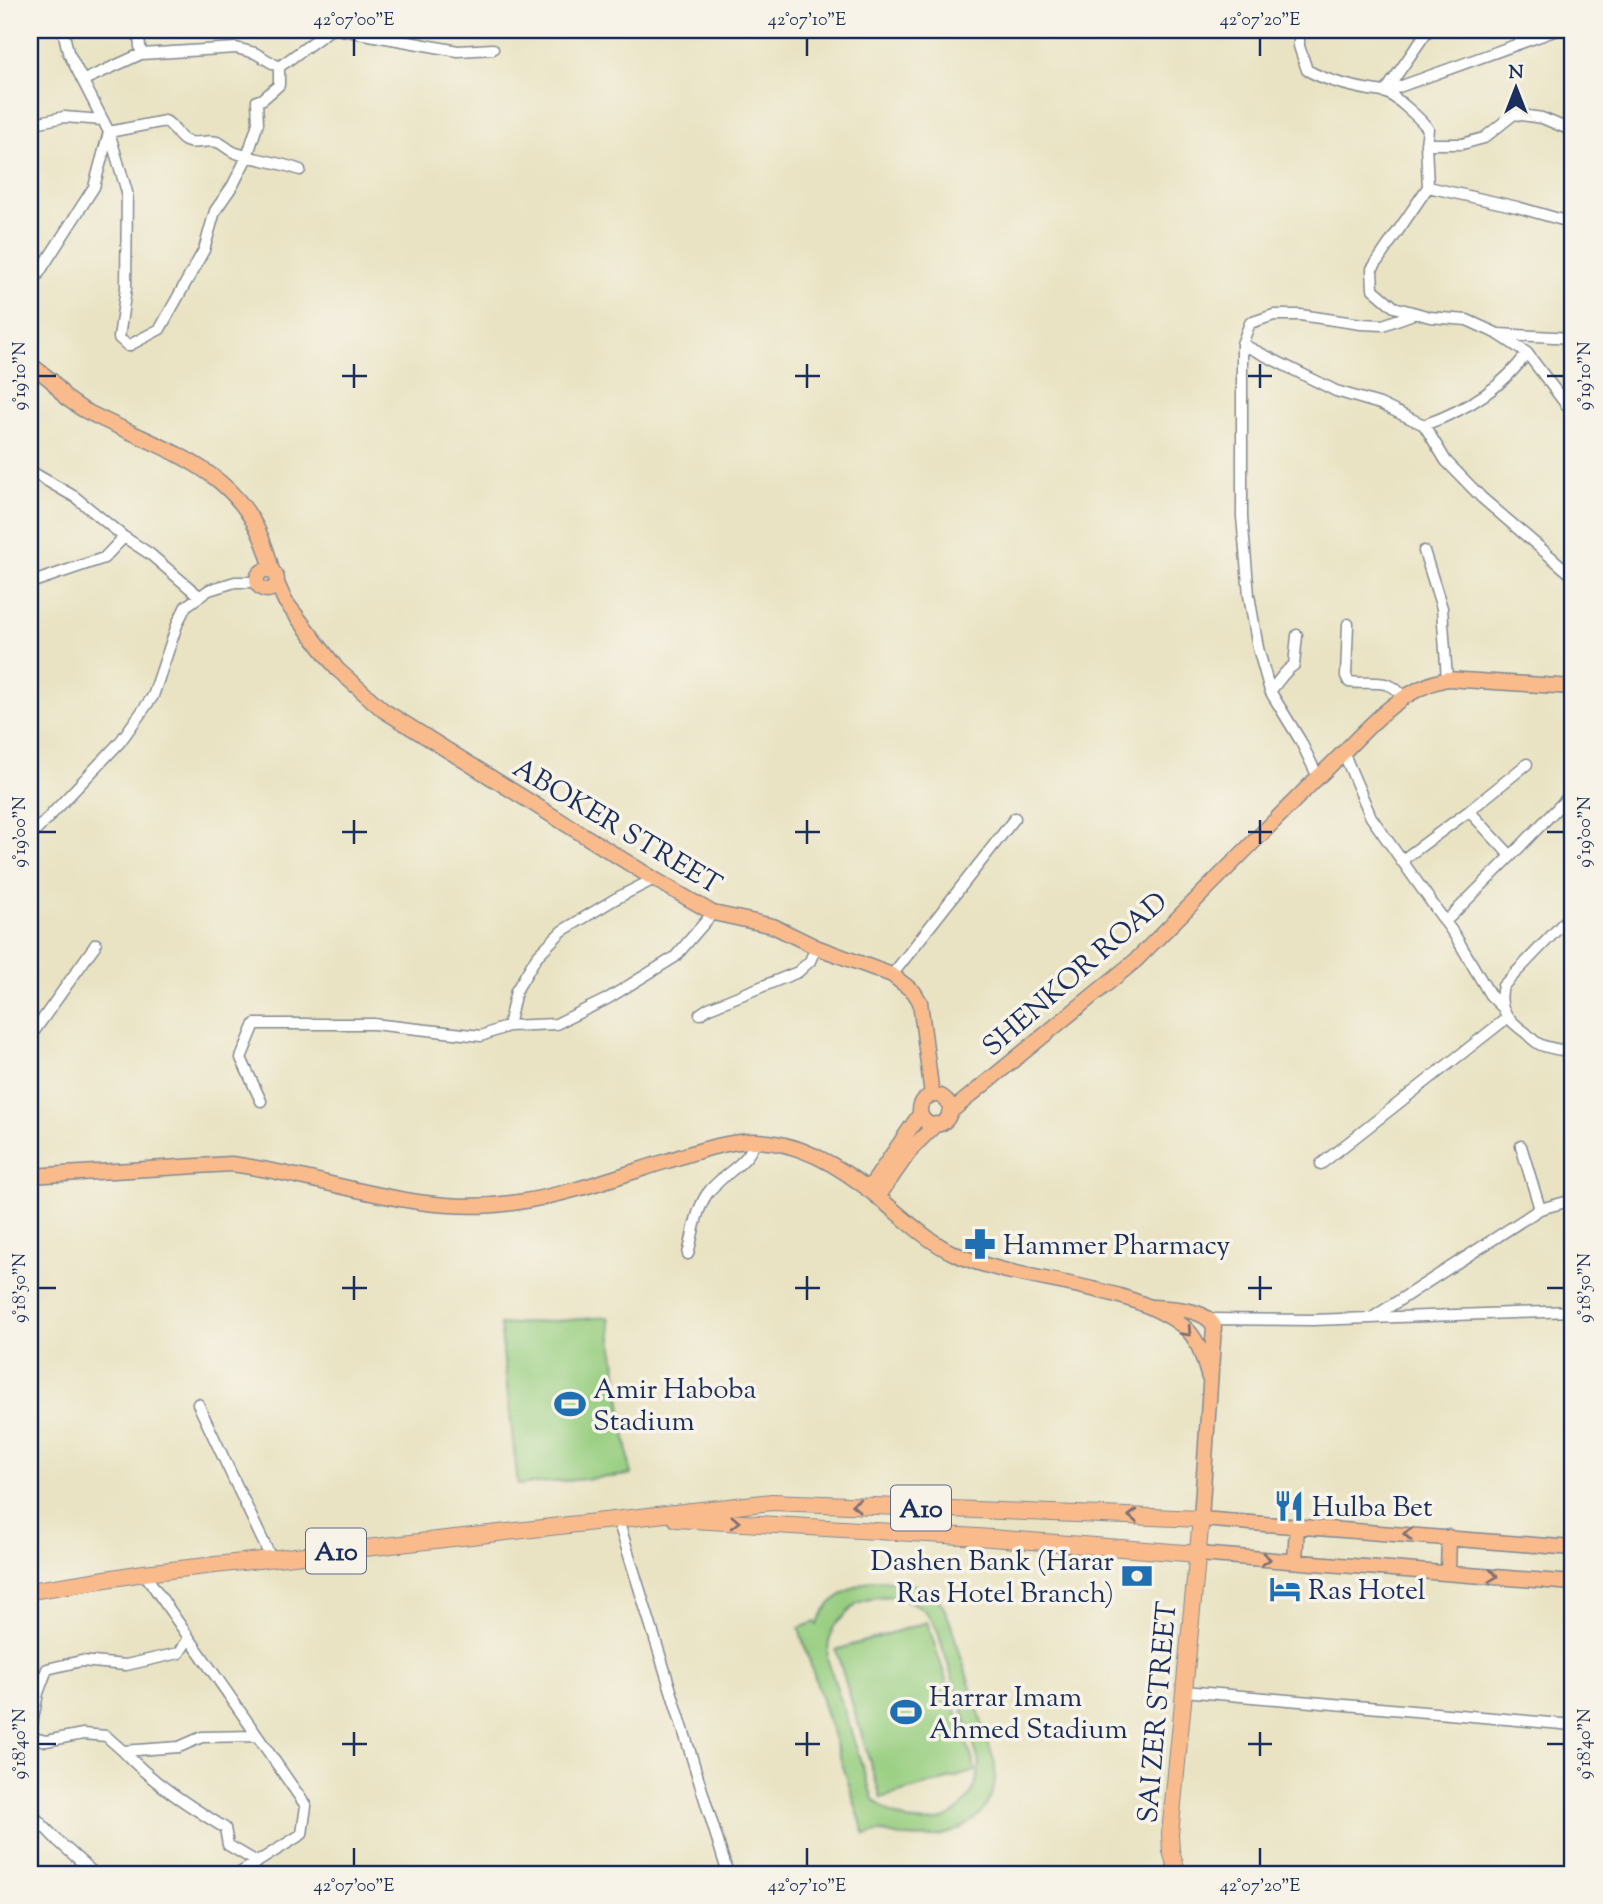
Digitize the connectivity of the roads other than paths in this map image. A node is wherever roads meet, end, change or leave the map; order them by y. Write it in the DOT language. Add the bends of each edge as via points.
graph roads {
  1 [pos="63,30"];
  2 [pos="138,30"];
  3 [pos="330,30"];
  4 [pos="342,30"];
  5 [pos="1299,30"];
  6 [pos="1428,30"];
  7 [pos="1557,30"];
  8 [pos="493,49"];
  9 [pos="141,54"];
  10 [pos="279,67"];
  11 [pos="84,80"];
  12 [pos="1385,92"];
  13 [pos="103,120"];
  14 [pos="30,124"];
  15 [pos="1573,131"];
  16 [pos="109,132"];
  17 [pos="1426,144"];
  18 [pos="247,156"];
  19 [pos="300,170"];
  20 [pos="1428,187"];
  21 [pos="1573,223"];
  22 [pos="30,287"];
  23 [pos="1416,313"];
  24 [pos="1498,334"];
  25 [pos="1573,338"];
  26 [pos="1242,344"];
  27 [pos="1527,353"];
  28 [pos="30,365"];
  29 [pos="1573,424"];
  30 [pos="1423,425"];
  31 [pos="30,471"];
  32 [pos="124,537"];
  33 [pos="1424,551"];
  34 [pos="1573,576"];
  35 [pos="267,580"];
  36 [pos="30,583"];
  37 [pos="199,596"];
  38 [pos="1348,624"];
  39 [pos="1297,635"];
  40 [pos="1447,679"];
  41 [pos="1573,687"];
  42 [pos="1270,691"];
  43 [pos="1402,696"];
  44 [pos="1344,754"];
  45 [pos="1527,764"];
  46 [pos="1318,777"];
  47 [pos="1573,792"];
  48 [pos="1469,811"];
  49 [pos="1015,818"];
  50 [pos="30,838"];
  51 [pos="1511,856"];
  52 [pos="1401,861"];
  53 [pos="654,879"];
  54 [pos="1573,912"];
  55 [pos="713,913"];
  56 [pos="1445,922"];
  57 [pos="96,944"];
  58 [pos="816,947"];
  59 [pos="892,975"];
  60 [pos="1501,1006"];
  61 [pos="700,1014"];
  62 [pos="1507,1018"];
  63 [pos="508,1026"];
  64 [pos="30,1037"];
  65 [pos="1573,1052"];
  66 [pos="261,1101"];
  67 [pos="942,1103"];
  68 [pos="920,1114"];
  69 [pos="936,1124"];
  70 [pos="755,1141"];
  71 [pos="1521,1146"];
  72 [pos="1321,1164"];
  73 [pos="889,1170"];
  74 [pos="30,1176"];
  75 [pos="849,1177"];
  76 [pos="873,1193"];
  77 [pos="1573,1200"];
  78 [pos="1540,1209"];
  79 [pos="900,1215"];
  80 [pos="688,1254"];
  81 [pos="1144,1306"];
  82 [pos="1573,1311"];
  83 [pos="1372,1318"];
  84 [pos="1210,1320"];
  85 [pos="1209,1378"];
  86 [pos="198,1404"];
  87 [pos="642,1517"];
  88 [pos="1201,1519"];
  89 [pos="618,1520"];
  90 [pos="1297,1526"];
  91 [pos="1449,1537"];
  92 [pos="1573,1548"];
  93 [pos="1198,1554"];
  94 [pos="271,1558"];
  95 [pos="1295,1561"];
  96 [pos="1448,1572"];
  97 [pos="145,1573"];
  98 [pos="1573,1583"];
  99 [pos="30,1591"];
  100 [pos="189,1638"];
  101 [pos="1185,1691"];
  102 [pos="1573,1725"];
  103 [pos="30,1735"];
  104 [pos="257,1736"];
  105 [pos="123,1751"];
  106 [pos="30,1812"];
  107 [pos="1171,1851"];
  108 [pos="257,1862"];
  109 [pos="95,1874"];
  110 [pos="238,1874"];
  111 [pos="727,1874"];
  112 [pos="1169,1874"];
  113 [pos="1178,1874"];
  1 -- 11 [label="street" via="68,52"];
  2 -- 9 [label="street"];
  3 -- 10 [label="street"];
  4 -- 8 [label="street" via="457,51"];
  5 -- 12 [label="street" via="1307,70 1322,78"];
  6 -- 12 [label="street"];
  7 -- 12 [label="street"];
  9 -- 10 [label="street" via="236,48"];
  9 -- 11 [label="street"];
  10 -- 18 [label="street" via="279,85 257,101 258,123"];
  11 -- 13 [label="street"];
  12 -- 17 [label="street" via="1422,120 1428,129"];
  13 -- 14 [label="street" via="64,117"];
  13 -- 16 [label="street"];
  15 -- 17 [label="street" via="1542,118 1514,114 1484,138 1462,144"];
  16 -- 18 [label="street" via="165,121 190,142 220,143"];
  16 -- 18 [label="street" via="127,192 126,288 118,338 128,346 160,329 204,250 215,211"];
  16 -- 22 [label="street" via="94,187"];
  17 -- 20 [label="street"];
  18 -- 19 [label="street"];
  20 -- 21 [label="street"];
  20 -- 23 [label="street" via="1372,269 1373,289 1394,307"];
  23 -- 24 [label="street" via="1467,320"];
  23 -- 26 [label="street" via="1383,325 1274,315 1250,323"];
  24 -- 25 [label="street"];
  24 -- 27 [label="street"];
  26 -- 30 [label="street" via="1336,391 1380,404"];
  26 -- 42 [label="street" via="1242,517 1249,595"];
  27 -- 29 [label="street" via="1571,411"];
  27 -- 30 [label="street" via="1500,383 1451,415"];
  28 -- 35 [label="main road" via="82,409 188,460 227,486 256,525 268,552"];
  30 -- 34 [label="street" via="1446,461 1473,489"];
  31 -- 32 [label="street" via="75,497"];
  32 -- 36 [label="street" via="104,558"];
  32 -- 37 [label="street"];
  33 -- 40 [label="street" via="1442,608"];
  35 -- 37 [label="street" via="223,585"];
  35 -- 53 [label="main road, ABOKER STREET" via="337,669 383,710"];
  37 -- 50 [label="street" via="186,606 178,622 153,696 120,742"];
  38 -- 43 [label="street" via="1349,682 1389,683"];
  39 -- 42 [label="street" via="1294,665"];
  40 -- 41 [label="main road, SHENKOR ROAD"];
  40 -- 43 [label="main road, SHENKOR ROAD"];
  42 -- 46 [label="street"];
  43 -- 44 [label="main road, SHENKOR ROAD"];
  44 -- 46 [label="main road, SHENKOR ROAD"];
  44 -- 52 [label="street" via="1371,817"];
  45 -- 48 [label="street"];
  46 -- 67 [label="main road, SHENKOR ROAD" via="1135,961 981,1084"];
  47 -- 51 [label="street"];
  48 -- 51 [label="street"];
  48 -- 52 [label="street"];
  49 -- 59 [label="street"];
  51 -- 56 [label="street"];
  52 -- 56 [label="street"];
  53 -- 55 [label="main road, ABOKER STREET"];
  53 -- 63 [label="street" via="553,939 516,991"];
  54 -- 60 [label="street" via="1503,986"];
  55 -- 58 [label="main road, ABOKER STREET" via="773,926"];
  55 -- 63 [label="street" via="674,957 607,999 556,1024"];
  56 -- 60 [label="street"];
  57 -- 64 [label="street"];
  58 -- 59 [label="main road, ABOKER STREET"];
  58 -- 61 [label="street" via="798,972"];
  59 -- 67 [label="main road, ABOKER STREET" via="920,1002"];
  60 -- 62 [label="street"];
  62 -- 65 [label="street" via="1540,1045"];
  62 -- 72 [label="street"];
  63 -- 66 [label="street" via="481,1036 373,1024 255,1024 242,1058"];
  67 -- 68 [label="main road" via="921,1104"];
  67 -- 69 [label="main road, SHENKOR ROAD" via="944,1121"];
  68 -- 69 [label="main road"];
  68 -- 73 [label="main road"];
  69 -- 73 [label="main road, SHENKOR ROAD"];
  70 -- 74 [label="main road" via="687,1154 550,1197 466,1207 421,1204 231,1164"];
  70 -- 75 [label="main road" via="785,1145 818,1157"];
  70 -- 80 [label="street" via="751,1154 704,1197"];
  71 -- 78 [label="street"];
  73 -- 75 [label="main road"];
  73 -- 76 [label="main road"];
  73 -- 79 [label="main road"];
  75 -- 76 [label="main road"];
  76 -- 79 [label="main road"];
  77 -- 78 [label="street"];
  78 -- 83 [label="street"];
  79 -- 81 [label="main road" via="952,1253 980,1264"];
  81 -- 84 [label="main road"];
  81 -- 85 [label="main road, one-way" via="1184,1326 1201,1352"];
  82 -- 83 [label="street"];
  83 -- 84 [label="street"];
  84 -- 85 [label="main road" via="1214,1336"];
  85 -- 88 [label="main road"];
  86 -- 94 [label="street"];
  88 -- 87 [label="highway, A10, one-way" via="772,1502"];
  87 -- 89 [label="highway, A10"];
  87 -- 93 [label="highway, A10, one-way"];
  88 -- 90 [label="main road"];
  88 -- 93 [label="highway, SAI ZER STREET"];
  89 -- 94 [label="highway, A10"];
  89 -- 111 [label="street"];
  91 -- 90 [label="main road, one-way"];
  90 -- 95 [label="main road"];
  91 -- 92 [label="main road"];
  91 -- 96 [label="main road"];
  93 -- 95 [label="main road, one-way"];
  93 -- 101 [label="highway, SAI ZER STREET"];
  94 -- 97 [label="highway, A10"];
  95 -- 96 [label="main road"];
  96 -- 98 [label="main road, one-way"];
  97 -- 99 [label="highway, A10"];
  97 -- 100 [label="street"];
  100 -- 103 [label="street" via="179,1653 126,1665 81,1661 47,1669"];
  100 -- 104 [label="street"];
  101 -- 102 [label="street"];
  101 -- 107 [label="highway, SAI ZER STREET"];
  103 -- 105 [label="street" via="46,1741 83,1734 106,1736"];
  104 -- 105 [label="street" via="202,1737 179,1747"];
  104 -- 108 [label="street" via="306,1806 302,1834"];
  105 -- 108 [label="street" via="183,1803 225,1828 228,1845"];
  106 -- 109 [label="street"];
  107 -- 112 [label="street"];
  107 -- 113 [label="highway, SAI ZER STREET"];
  108 -- 110 [label="street"];
}
